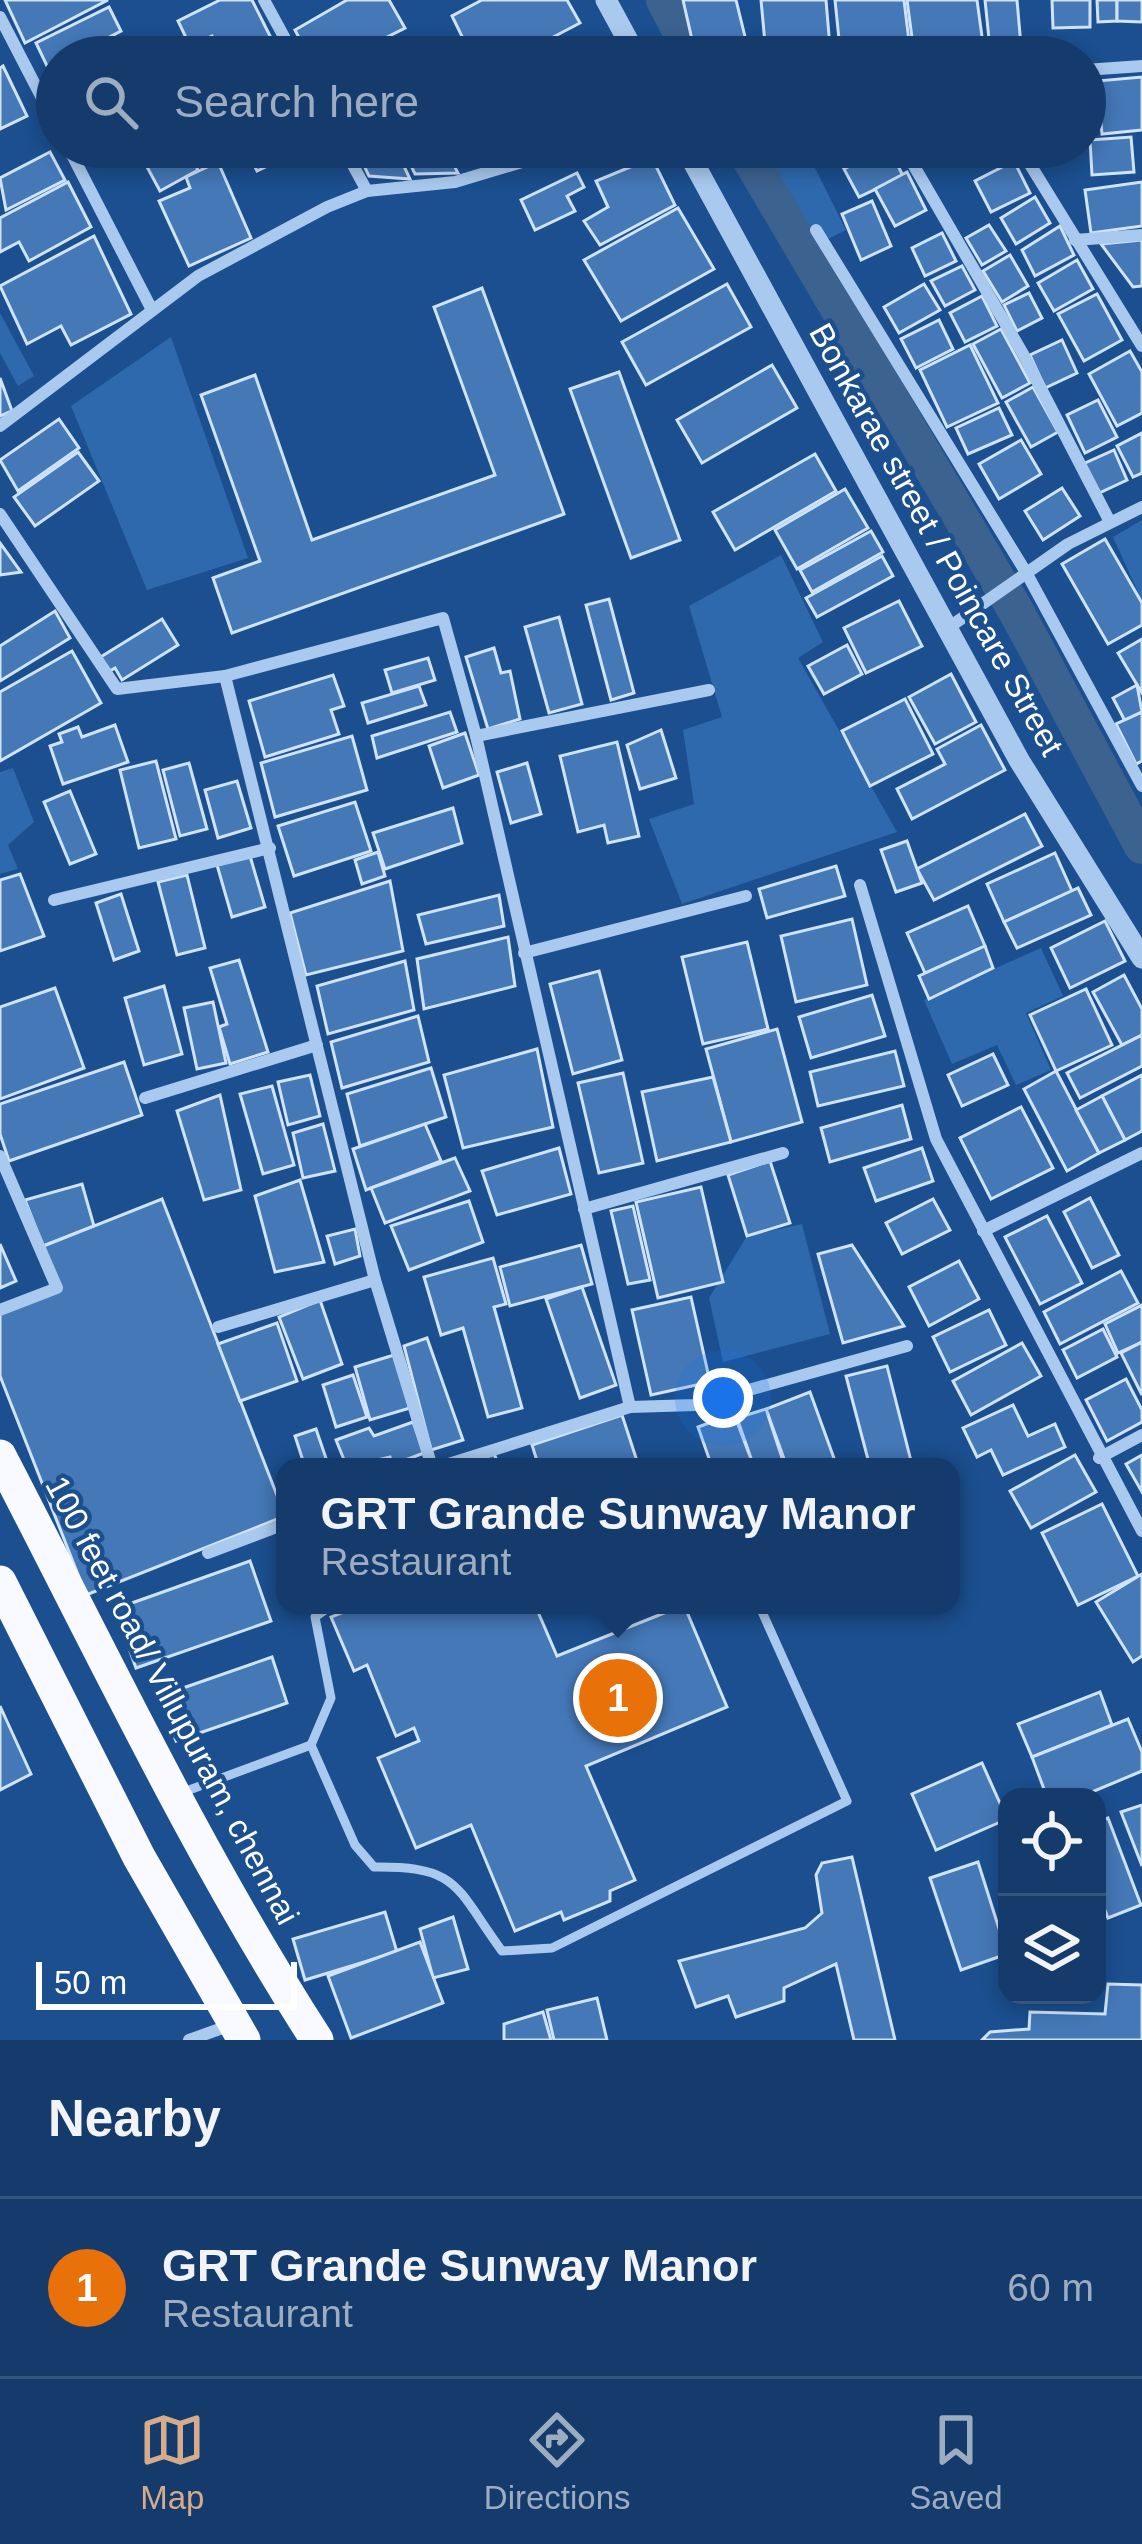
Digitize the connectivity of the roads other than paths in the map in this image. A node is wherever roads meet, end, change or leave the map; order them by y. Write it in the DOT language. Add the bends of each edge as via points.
graph roads {
  1 [pos="265,0"];
  2 [pos="606,0"];
  3 [pos="0,17"];
  4 [pos="284,36"];
  5 [pos="626,36"];
  6 [pos="1142,66"];
  7 [pos="1106,69"];
  8 [pos="36,86"];
  9 [pos="79,168"];
  10 [pos="354,168"];
  11 [pos="502,168"];
  12 [pos="697,168"];
  13 [pos="915,168"];
  14 [pos="1032,168"];
  15 [pos="367,191"];
  16 [pos="816,230"];
  17 [pos="1142,235"];
  18 [pos="1075,241"];
  19 [pos="152,308"];
  20 [pos="1142,346"];
  21 [pos="0,426"];
  22 [pos="1142,507"];
  23 [pos="0,514"];
  24 [pos="1110,522"];
  25 [pos="1028,574"];
  26 [pos="954,625"];
  27 [pos="225,676"];
  28 [pos="709,690"];
  29 [pos="476,736"];
  30 [pos="1142,787"];
  31 [pos="270,848"];
  32 [pos="860,885"];
  33 [pos="746,896"];
  34 [pos="54,900"];
  35 [pos="524,953"];
  36 [pos="1142,958"];
  37 [pos="317,1045"];
  38 [pos="146,1098"];
  39 [pos="783,1153"];
  40 [pos="1142,1153"];
  41 [pos="0,1156"];
  42 [pos="584,1210"];
  43 [pos="983,1232"];
  44 [pos="375,1280"];
  45 [pos="0,1310"];
  46 [pos="218,1327"];
  47 [pos="907,1346"];
  48 [pos="630,1407"];
  49 [pos="1142,1435"];
  50 [pos="0,1456"];
  51 [pos="432,1458"];
  52 [pos="464,1458"];
  53 [pos="1099,1458"];
  54 [pos="276,1527"];
  55 [pos="1142,1532"];
  56 [pos="208,1553"];
  57 [pos="0,1582"];
  58 [pos="320,1614"];
  59 [pos="764,1614"];
  60 [pos="8,1620"];
  61 [pos="311,1745"];
  62 [pos="176,1795"];
  63 [pos="238,2032"];
  64 [pos="189,2040"];
  65 [pos="317,2040"];
  1 -- 4 [label="street"];
  2 -- 5 [label="street"];
  3 -- 8 [label="street"];
  6 -- 7 [label="street"];
  9 -- 19 [label="street"];
  10 -- 15 [label="street"];
  11 -- 15 [label="street"];
  12 -- 26 [label="street, Bonkarae street / Poincare Street"];
  13 -- 24 [label="street"];
  14 -- 18 [label="street"];
  15 -- 19 [label="street" via="198,276"];
  16 -- 25 [label="street"];
  17 -- 18 [label="street"];
  18 -- 20 [label="street"];
  19 -- 21 [label="street"];
  22 -- 24 [label="street"];
  23 -- 27 [label="street" via="117,689"];
  24 -- 25 [label="street"];
  25 -- 26 [label="street"];
  25 -- 30 [label="street"];
  26 -- 36 [label="street, Bonkarae street / Poincare Street" via="1019,760"];
  27 -- 29 [label="street" via="442,618"];
  27 -- 31 [label="street"];
  28 -- 29 [label="street"];
  29 -- 35 [label="street"];
  31 -- 34 [label="street"];
  31 -- 37 [label="street"];
  32 -- 43 [label="street" via="936,1139"];
  33 -- 35 [label="street"];
  35 -- 42 [label="street"];
  37 -- 38 [label="street"];
  37 -- 44 [label="street"];
  39 -- 42 [label="street"];
  40 -- 43 [label="street"];
  41 -- 45 [label="street" via="57,1288"];
  42 -- 48 [label="street"];
  43 -- 53 [label="street"];
  44 -- 46 [label="street"];
  44 -- 51 [label="street"];
  47 -- 48 [label="street" via="695,1405"];
  48 -- 52 [label="street"];
  49 -- 53 [label="street"];
  50 -- 62 [label="highway, 100 feet road/ Villupuram, chennai"];
  53 -- 55 [label="street"];
  54 -- 56 [label="street"];
  57 -- 60 [label="highway"];
  58 -- 61 [label="lane" via="331,1698"];
  59 -- 61 [label="lane" via="847,1801 552,1948 502,1951 449,1879 423,1866 374,1867 363,1858"];
  60 -- 63 [label="highway"];
  61 -- 62 [label="lane"];
  62 -- 65 [label="highway, 100 feet road/ Villupuram, chennai"];
  63 -- 64 [label="street"];
}
